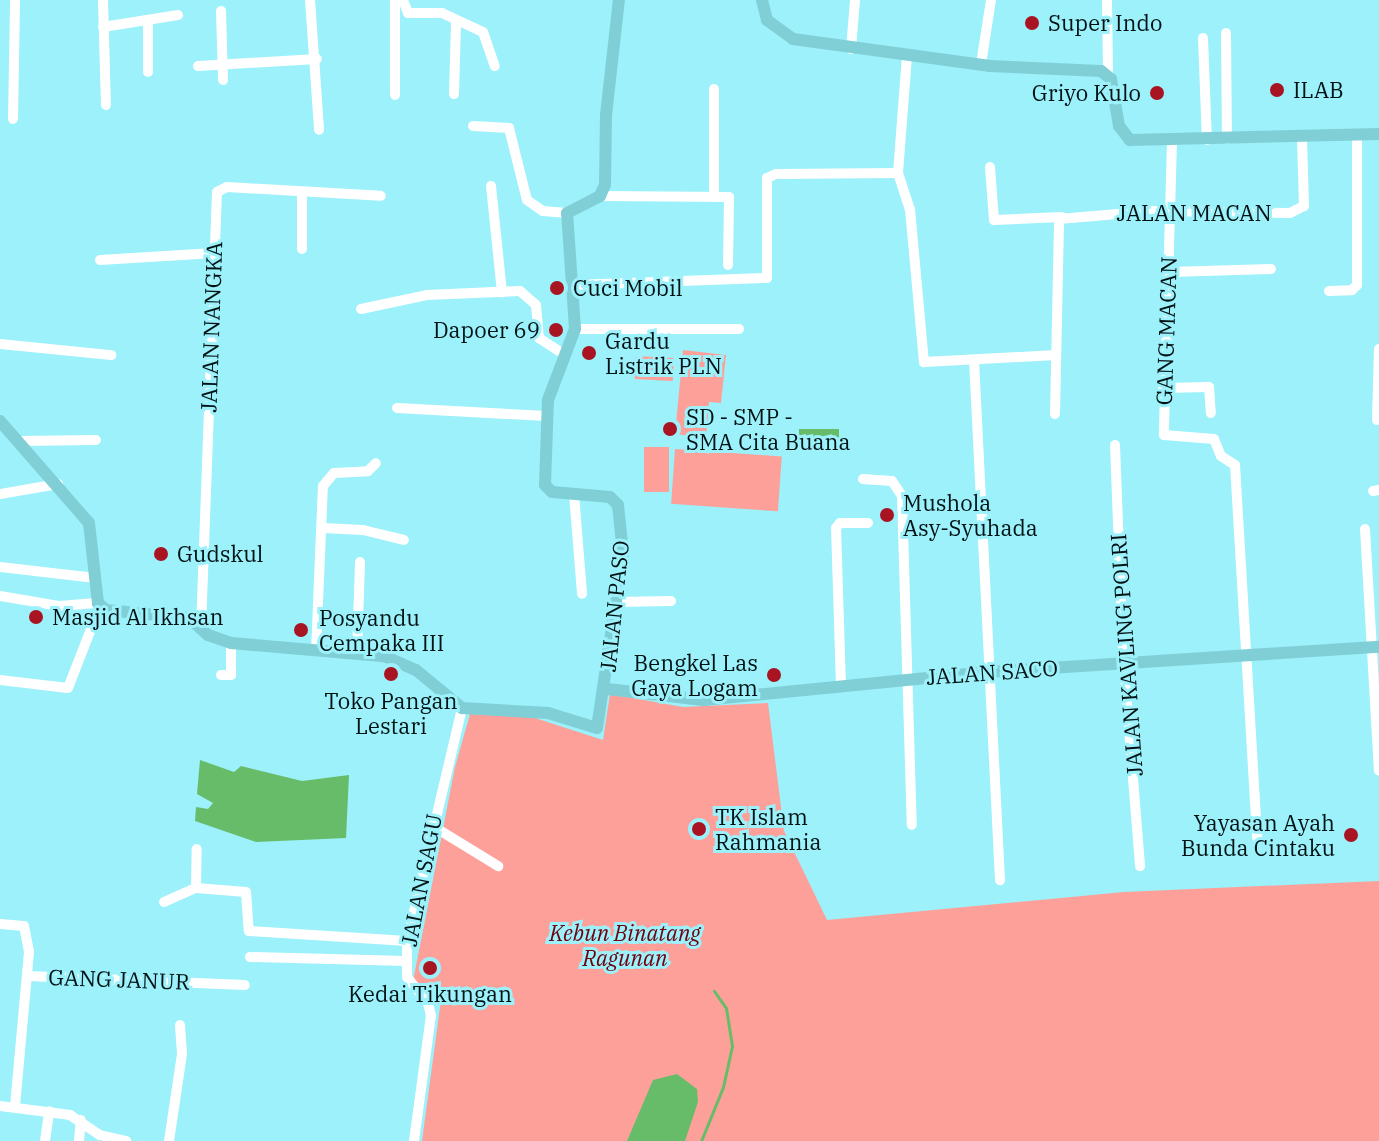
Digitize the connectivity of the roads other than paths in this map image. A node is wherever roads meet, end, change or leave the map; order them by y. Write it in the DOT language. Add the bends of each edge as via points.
graph roads {
  1 [pos="15,0"];
  2 [pos="103,0"];
  3 [pos="310,0"];
  4 [pos="395,0"];
  5 [pos="403,0"];
  6 [pos="619,0"];
  7 [pos="762,0"];
  8 [pos="855,0"];
  9 [pos="991,0"];
  10 [pos="1107,0"];
  11 [pos="221,11"];
  12 [pos="178,15"];
  13 [pos="148,20"];
  14 [pos="456,23"];
  15 [pos="103,27"];
  16 [pos="1226,33"];
  17 [pos="1203,38"];
  18 [pos="851,49"];
  19 [pos="907,56"];
  20 [pos="317,59"];
  21 [pos="223,63"];
  22 [pos="981,64"];
  23 [pos="198,66"];
  24 [pos="495,66"];
  25 [pos="148,72"];
  26 [pos="1108,75"];
  27 [pos="223,80"];
  28 [pos="714,89"];
  29 [pos="454,94"];
  30 [pos="395,95"];
  31 [pos="106,105"];
  32 [pos="13,119"];
  33 [pos="473,126"];
  34 [pos="319,130"];
  35 [pos="1357,134"];
  36 [pos="1379,134"];
  37 [pos="1302,138"];
  38 [pos="1227,139"];
  39 [pos="1207,140"];
  40 [pos="1172,141"];
  41 [pos="990,167"];
  42 [pos="898,173"];
  43 [pos="491,186"];
  44 [pos="302,192"];
  45 [pos="714,195"];
  46 [pos="381,196"];
  47 [pos="600,196"];
  48 [pos="1170,212"];
  49 [pos="567,213"];
  50 [pos="1062,217"];
  51 [pos="302,249"];
  52 [pos="215,253"];
  53 [pos="100,260"];
  54 [pos="728,265"];
  55 [pos="1271,269"];
  56 [pos="1169,272"];
  57 [pos="573,285"];
  58 [pos="1329,291"];
  59 [pos="502,292"];
  60 [pos="361,309"];
  61 [pos="575,329"];
  62 [pos="739,329"];
  63 [pos="0,344"];
  64 [pos="1379,349"];
  65 [pos="564,354"];
  66 [pos="111,355"];
  67 [pos="1056,355"];
  68 [pos="974,360"];
  69 [pos="1163,388"];
  70 [pos="397,408"];
  71 [pos="1211,413"];
  72 [pos="1055,414"];
  73 [pos="547,416"];
  74 [pos="1377,420"];
  75 [pos="0,421"];
  76 [pos="96,440"];
  77 [pos="19,441"];
  78 [pos="1115,445"];
  79 [pos="376,463"];
  80 [pos="863,479"];
  81 [pos="58,484"];
  82 [pos="0,494"];
  83 [pos="574,494"];
  84 [pos="868,523"];
  85 [pos="323,528"];
  86 [pos="1365,529"];
  87 [pos="404,540"];
  88 [pos="360,562"];
  89 [pos="0,567"];
  90 [pos="95,578"];
  91 [pos="582,594"];
  92 [pos="0,596"];
  93 [pos="671,601"];
  94 [pos="616,602"];
  95 [pos="99,604"];
  96 [pos="201,628"];
  97 [pos="88,639"];
  98 [pos="231,643"];
  99 [pos="1375,648"];
  100 [pos="316,651"];
  101 [pos="357,653"];
  102 [pos="1246,655"];
  103 [pos="86,656"];
  104 [pos="1124,664"];
  105 [pos="988,672"];
  106 [pos="221,675"];
  107 [pos="904,679"];
  108 [pos="0,680"];
  109 [pos="841,686"];
  110 [pos="607,689"];
  111 [pos="462,708"];
  112 [pos="1379,771"];
  113 [pos="431,825"];
  114 [pos="912,825"];
  115 [pos="1257,837"];
  116 [pos="197,849"];
  117 [pos="498,866"];
  118 [pos="1140,866"];
  119 [pos="1000,880"];
  120 [pos="196,888"];
  121 [pos="164,902"];
  122 [pos="0,924"];
  123 [pos="407,941"];
  124 [pos="250,957"];
  125 [pos="406,961"];
  126 [pos="28,976"];
  127 [pos="245,985"];
  128 [pos="180,1025"];
  129 [pos="0,1106"];
  130 [pos="15,1106"];
  131 [pos="49,1111"];
  132 [pos="81,1120"];
  133 [pos="45,1141"];
  134 [pos="79,1141"];
  135 [pos="126,1141"];
  136 [pos="169,1141"];
  137 [pos="414,1141"];
  1 -- 32 [label="street"];
  2 -- 15 [label="street"];
  3 -- 20 [label="street"];
  4 -- 30 [label="street"];
  5 -- 14 [label="street" via="408,13 442,13"];
  6 -- 47 [label="main road"];
  7 -- 18 [label="main road" via="774,29 793,39"];
  8 -- 18 [label="street"];
  9 -- 22 [label="street"];
  10 -- 26 [label="street"];
  11 -- 21 [label="street"];
  12 -- 13 [label="street"];
  13 -- 15 [label="street"];
  13 -- 25 [label="street"];
  14 -- 24 [label="street" via="483,32"];
  14 -- 29 [label="street"];
  15 -- 31 [label="street"];
  16 -- 38 [label="street"];
  17 -- 39 [label="street"];
  18 -- 19 [label="main road"];
  19 -- 22 [label="main road"];
  19 -- 42 [label="street"];
  20 -- 21 [label="street"];
  20 -- 34 [label="street"];
  21 -- 23 [label="street"];
  21 -- 27 [label="street"];
  22 -- 26 [label="main road"];
  26 -- 40 [label="main road" via="1124,136 1138,142"];
  28 -- 45 [label="street"];
  33 -- 49 [label="street" via="509,128 527,200 543,211"];
  35 -- 36 [label="main road"];
  35 -- 37 [label="main road"];
  35 -- 58 [label="street" via="1357,285"];
  37 -- 38 [label="main road"];
  37 -- 48 [label="street, JALAN MACAN" via="1304,206 1290,213"];
  38 -- 39 [label="main road"];
  39 -- 40 [label="main road"];
  40 -- 48 [label="street, GANG MACAN"];
  41 -- 50 [label="street, JALAN MACAN" via="994,220"];
  42 -- 57 [label="street" via="767,178 767,278"];
  42 -- 68 [label="street" via="910,209 924,362"];
  43 -- 59 [label="street"];
  44 -- 46 [label="street, JALAN NANGKA"];
  44 -- 51 [label="street"];
  44 -- 52 [label="street, JALAN NANGKA" via="222,187 214,199"];
  45 -- 47 [label="street"];
  45 -- 54 [label="street" via="729,197"];
  47 -- 49 [label="main road"];
  48 -- 50 [label="street, JALAN MACAN"];
  48 -- 56 [label="street, GANG MACAN"];
  49 -- 57 [label="main road, JALAN PASO"];
  50 -- 67 [label="street"];
  52 -- 53 [label="street"];
  52 -- 96 [label="street, JALAN NANGKA"];
  55 -- 56 [label="street"];
  56 -- 69 [label="street, GANG MACAN"];
  57 -- 61 [label="main road, JALAN PASO"];
  59 -- 60 [label="street" via="427,295"];
  59 -- 65 [label="street" via="529,294 536,305 539,338"];
  61 -- 62 [label="street"];
  61 -- 65 [label="main road, JALAN PASO"];
  63 -- 66 [label="street"];
  64 -- 74 [label="street"];
  65 -- 73 [label="main road, JALAN PASO"];
  67 -- 68 [label="street"];
  67 -- 72 [label="street"];
  68 -- 105 [label="street"];
  69 -- 71 [label="street" via="1209,387"];
  69 -- 102 [label="street, GANG MACAN" via="1164,435 1214,439 1221,456 1235,465"];
  70 -- 73 [label="street"];
  73 -- 83 [label="main road, JALAN PASO" via="545,485 552,492"];
  75 -- 77 [label="main road"];
  76 -- 77 [label="street"];
  77 -- 81 [label="main road"];
  78 -- 104 [label="street, JALAN KAVLING POLRI"];
  79 -- 85 [label="street" via="368,471 326,476"];
  80 -- 107 [label="street" via="892,481 902,496"];
  81 -- 82 [label="street"];
  81 -- 90 [label="main road" via="93,531"];
  83 -- 91 [label="street"];
  83 -- 94 [label="main road, JALAN PASO" via="616,501 623,543"];
  84 -- 109 [label="street" via="840,523 836,528"];
  85 -- 87 [label="street"];
  85 -- 100 [label="street"];
  86 -- 99 [label="street"];
  88 -- 101 [label="street"];
  89 -- 90 [label="street"];
  90 -- 95 [label="main road"];
  92 -- 95 [label="street" via="60,606"];
  93 -- 94 [label="street"];
  94 -- 110 [label="main road, JALAN PASO" via="605,654"];
  95 -- 96 [label="main road" via="113,614 189,618"];
  95 -- 97 [label="street"];
  96 -- 98 [label="main road"];
  97 -- 103 [label="street"];
  97 -- 108 [label="street" via="68,688"];
  98 -- 100 [label="main road"];
  98 -- 106 [label="street" via="231,675"];
  99 -- 102 [label="main road, JALAN SACO"];
  99 -- 112 [label="street"];
  100 -- 101 [label="main road"];
  101 -- 111 [label="main road" via="399,660"];
  102 -- 104 [label="main road, JALAN SACO"];
  102 -- 115 [label="street"];
  104 -- 105 [label="main road, JALAN SACO"];
  104 -- 118 [label="street, JALAN KAVLING POLRI"];
  105 -- 107 [label="main road, JALAN SACO"];
  105 -- 119 [label="street"];
  107 -- 109 [label="main road, JALAN SACO"];
  107 -- 114 [label="street"];
  109 -- 110 [label="main road, JALAN SACO" via="703,700"];
  110 -- 111 [label="main road, JALAN PASO" via="600,724 593,729 548,713"];
  111 -- 113 [label="street, JALAN SAGU"];
  113 -- 117 [label="street"];
  113 -- 123 [label="street, JALAN SAGU"];
  116 -- 120 [label="street"];
  120 -- 121 [label="street"];
  120 -- 123 [label="street" via="246,892 249,931"];
  122 -- 126 [label="street" via="24,926"];
  123 -- 125 [label="street, JALAN SAGU"];
  124 -- 125 [label="street"];
  125 -- 137 [label="street, JALAN SAGU" via="410,983 428,1003 431,1016"];
  126 -- 127 [label="street, GANG JANUR"];
  126 -- 130 [label="street, GANG JANUR"];
  128 -- 136 [label="street" via="182,1054"];
  129 -- 130 [label="street"];
  130 -- 131 [label="street"];
  131 -- 132 [label="street"];
  131 -- 133 [label="street"];
  132 -- 134 [label="street"];
  132 -- 135 [label="street" via="100,1135"];
}
